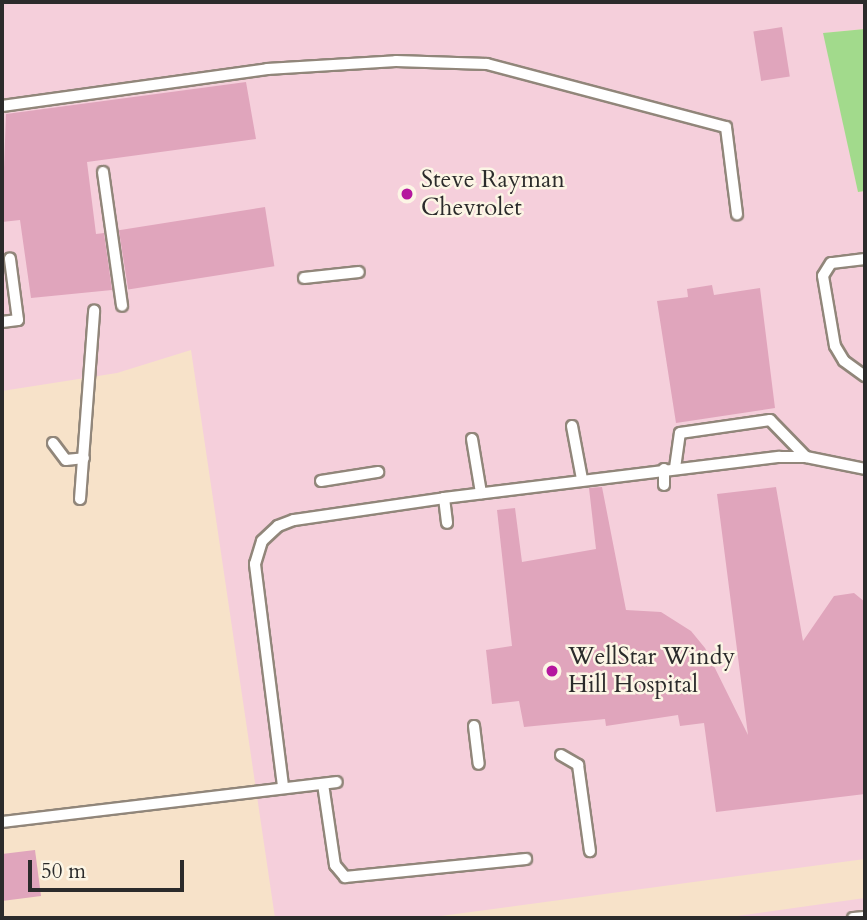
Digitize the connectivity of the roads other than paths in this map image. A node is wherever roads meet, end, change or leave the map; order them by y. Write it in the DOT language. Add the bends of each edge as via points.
graph roads {
  1 [pos="2,106"];
  2 [pos="103,172"];
  3 [pos="737,214"];
  4 [pos="10,259"];
  5 [pos="865,259"];
  6 [pos="359,272"];
  7 [pos="303,278"];
  8 [pos="122,306"];
  9 [pos="94,310"];
  10 [pos="2,322"];
  11 [pos="865,376"];
  12 [pos="572,426"];
  13 [pos="472,439"];
  14 [pos="53,443"];
  15 [pos="806,457"];
  16 [pos="84,458"];
  17 [pos="670,469"];
  18 [pos="865,469"];
  19 [pos="378,472"];
  20 [pos="582,479"];
  21 [pos="321,481"];
  22 [pos="664,485"];
  23 [pos="481,493"];
  24 [pos="444,498"];
  25 [pos="79,499"];
  26 [pos="447,523"];
  27 [pos="474,726"];
  28 [pos="561,755"];
  29 [pos="479,764"];
  30 [pos="337,782"];
  31 [pos="323,784"];
  32 [pos="283,786"];
  33 [pos="2,822"];
  34 [pos="590,851"];
  35 [pos="526,859"];
  36 [pos="865,917"];
  37 [pos="853,918"];
  1 -- 3 [label="lane" via="268,69 396,61 487,64 726,127"];
  2 -- 8 [label="lane"];
  4 -- 10 [label="lane" via="18,320"];
  5 -- 11 [label="lane" via="831,263 823,276 835,346 844,362"];
  6 -- 7 [label="lane"];
  9 -- 16 [label="lane"];
  12 -- 20 [label="lane"];
  13 -- 23 [label="lane"];
  14 -- 16 [label="lane" via="66,460"];
  15 -- 17 [label="lane"];
  15 -- 17 [label="lane" via="770,420 680,433"];
  15 -- 18 [label="lane"];
  16 -- 25 [label="lane"];
  17 -- 20 [label="lane"];
  17 -- 22 [label="lane"];
  19 -- 21 [label="lane"];
  20 -- 23 [label="lane"];
  23 -- 24 [label="lane"];
  24 -- 26 [label="lane"];
  24 -- 32 [label="lane" via="294,520 274,529 259,546 255,570"];
  27 -- 29 [label="lane"];
  28 -- 34 [label="lane" via="578,765"];
  30 -- 31 [label="lane"];
  31 -- 32 [label="lane"];
  31 -- 35 [label="lane" via="335,865 345,877"];
  32 -- 33 [label="lane"];
  36 -- 37 [label="lane"];
}
